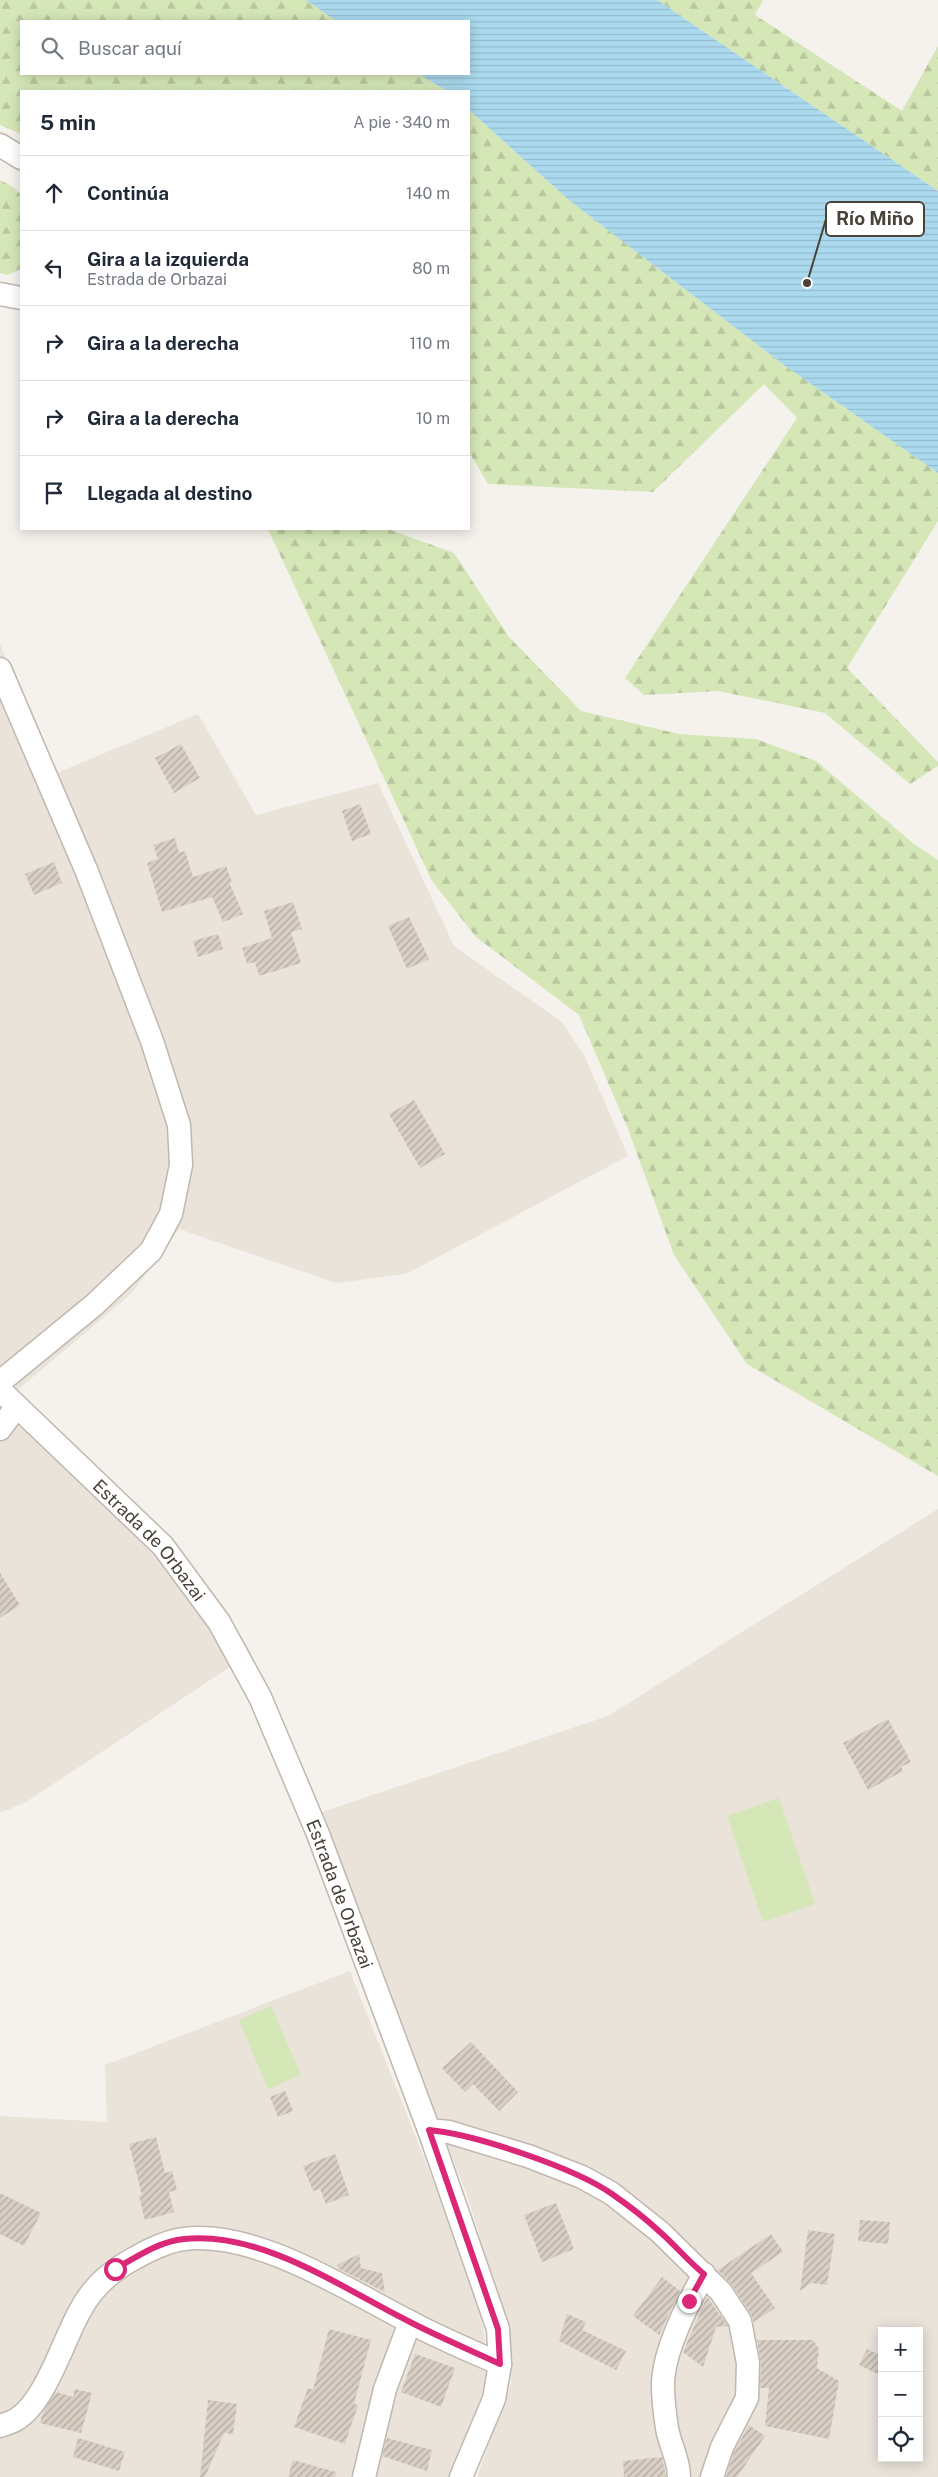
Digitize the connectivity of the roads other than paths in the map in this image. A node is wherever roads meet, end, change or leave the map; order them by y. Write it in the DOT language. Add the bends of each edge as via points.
graph roads {
  1 [pos="0,145"];
  2 [pos="20,157"];
  3 [pos="0,294"];
  4 [pos="20,298"];
  5 [pos="0,669"];
  6 [pos="0,1382"];
  7 [pos="0,1390"];
  8 [pos="18,1406"];
  9 [pos="0,1428"];
  10 [pos="429,2130"];
  11 [pos="704,2274"];
  12 [pos="410,2322"];
  13 [pos="500,2364"];
  14 [pos="0,2426"];
  15 [pos="364,2477"];
  16 [pos="461,2477"];
  17 [pos="679,2477"];
  18 [pos="712,2477"];
  1 -- 2 [label="street"];
  3 -- 4 [label="street"];
  5 -- 6 [label="street" via="87,872 152,1041 179,1125 181,1166 171,1214 151,1251 94,1305"];
  7 -- 8 [label="street, Estrada de Orbazai"];
  8 -- 9 [label="street"];
  8 -- 10 [label="street, Estrada de Orbazai" via="163,1546 219,1622 260,1697 318,1834"];
  10 -- 11 [label="street" via="449,2132 528,2156 582,2177 611,2193 660,2232"];
  10 -- 13 [label="street, Estrada de Orbazai" via="498,2329"];
  11 -- 17 [label="street" via="670,2348 662,2384 668,2430 679,2463"];
  11 -- 18 [label="street" via="722,2292 740,2321 748,2363 747,2398 722,2446"];
  12 -- 13 [label="street"];
  12 -- 14 [label="street" via="337,2283 260,2248 219,2240 184,2239 150,2250 115,2269 94,2288 80,2309 34,2402 18,2419"];
  12 -- 15 [label="street" via="385,2389"];
  13 -- 16 [label="street, Estrada de Orbazai" via="494,2399"];
}
